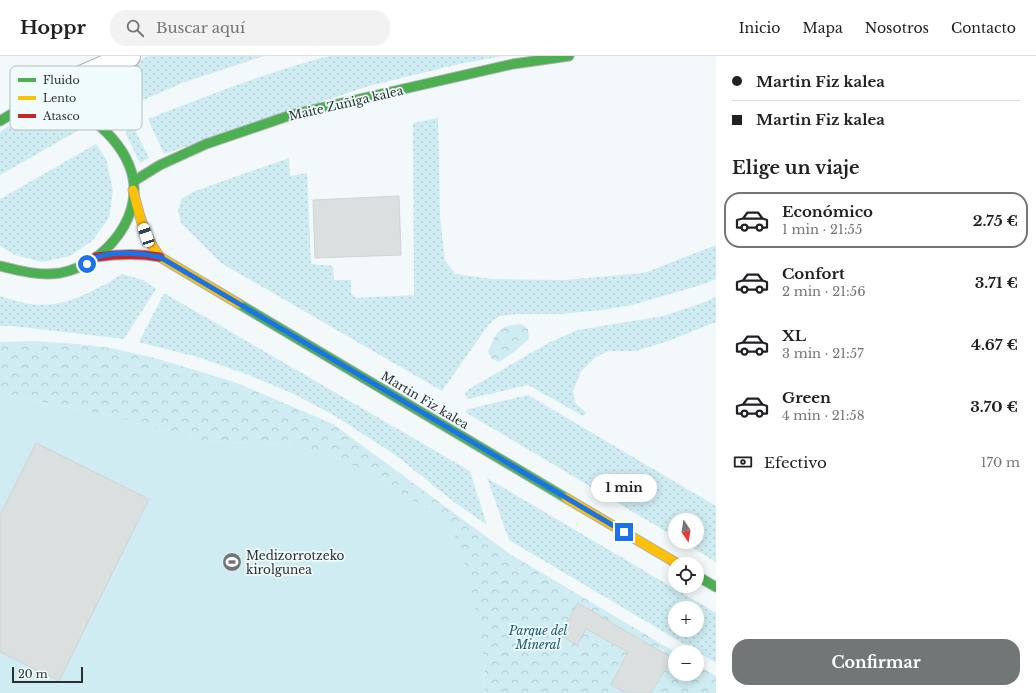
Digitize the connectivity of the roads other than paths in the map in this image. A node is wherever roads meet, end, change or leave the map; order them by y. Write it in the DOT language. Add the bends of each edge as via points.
graph roads {
  1 [pos="129,56"];
  2 [pos="569,56"];
  3 [pos="106,66"];
  4 [pos="10,115"];
  5 [pos="0,121"];
  6 [pos="104,130"];
  7 [pos="134,186"];
  8 [pos="96,257"];
  9 [pos="160,257"];
  10 [pos="0,266"];
  11 [pos="668,558"];
  12 [pos="704,580"];
  13 [pos="716,587"];
  1 -- 3 [label="street"];
  2 -- 7 [label="main road, Maite Zuñiga kalea" via="514,64 294,114 206,144 160,165"];
  4 -- 5 [label="main road"];
  6 -- 7 [label="main road" via="130,165"];
  7 -- 8 [label="main road" via="133,199 121,232 106,250"];
  7 -- 9 [label="main road, Martin Fiz kalea" via="146,235"];
  8 -- 9 [label="main road, Martin Fiz kalea" via="134,254"];
  8 -- 10 [label="main road" via="87,264 65,272 41,274"];
  9 -- 11 [label="main road, Martin Fiz kalea"];
  12 -- 13 [label="main road"];
}
